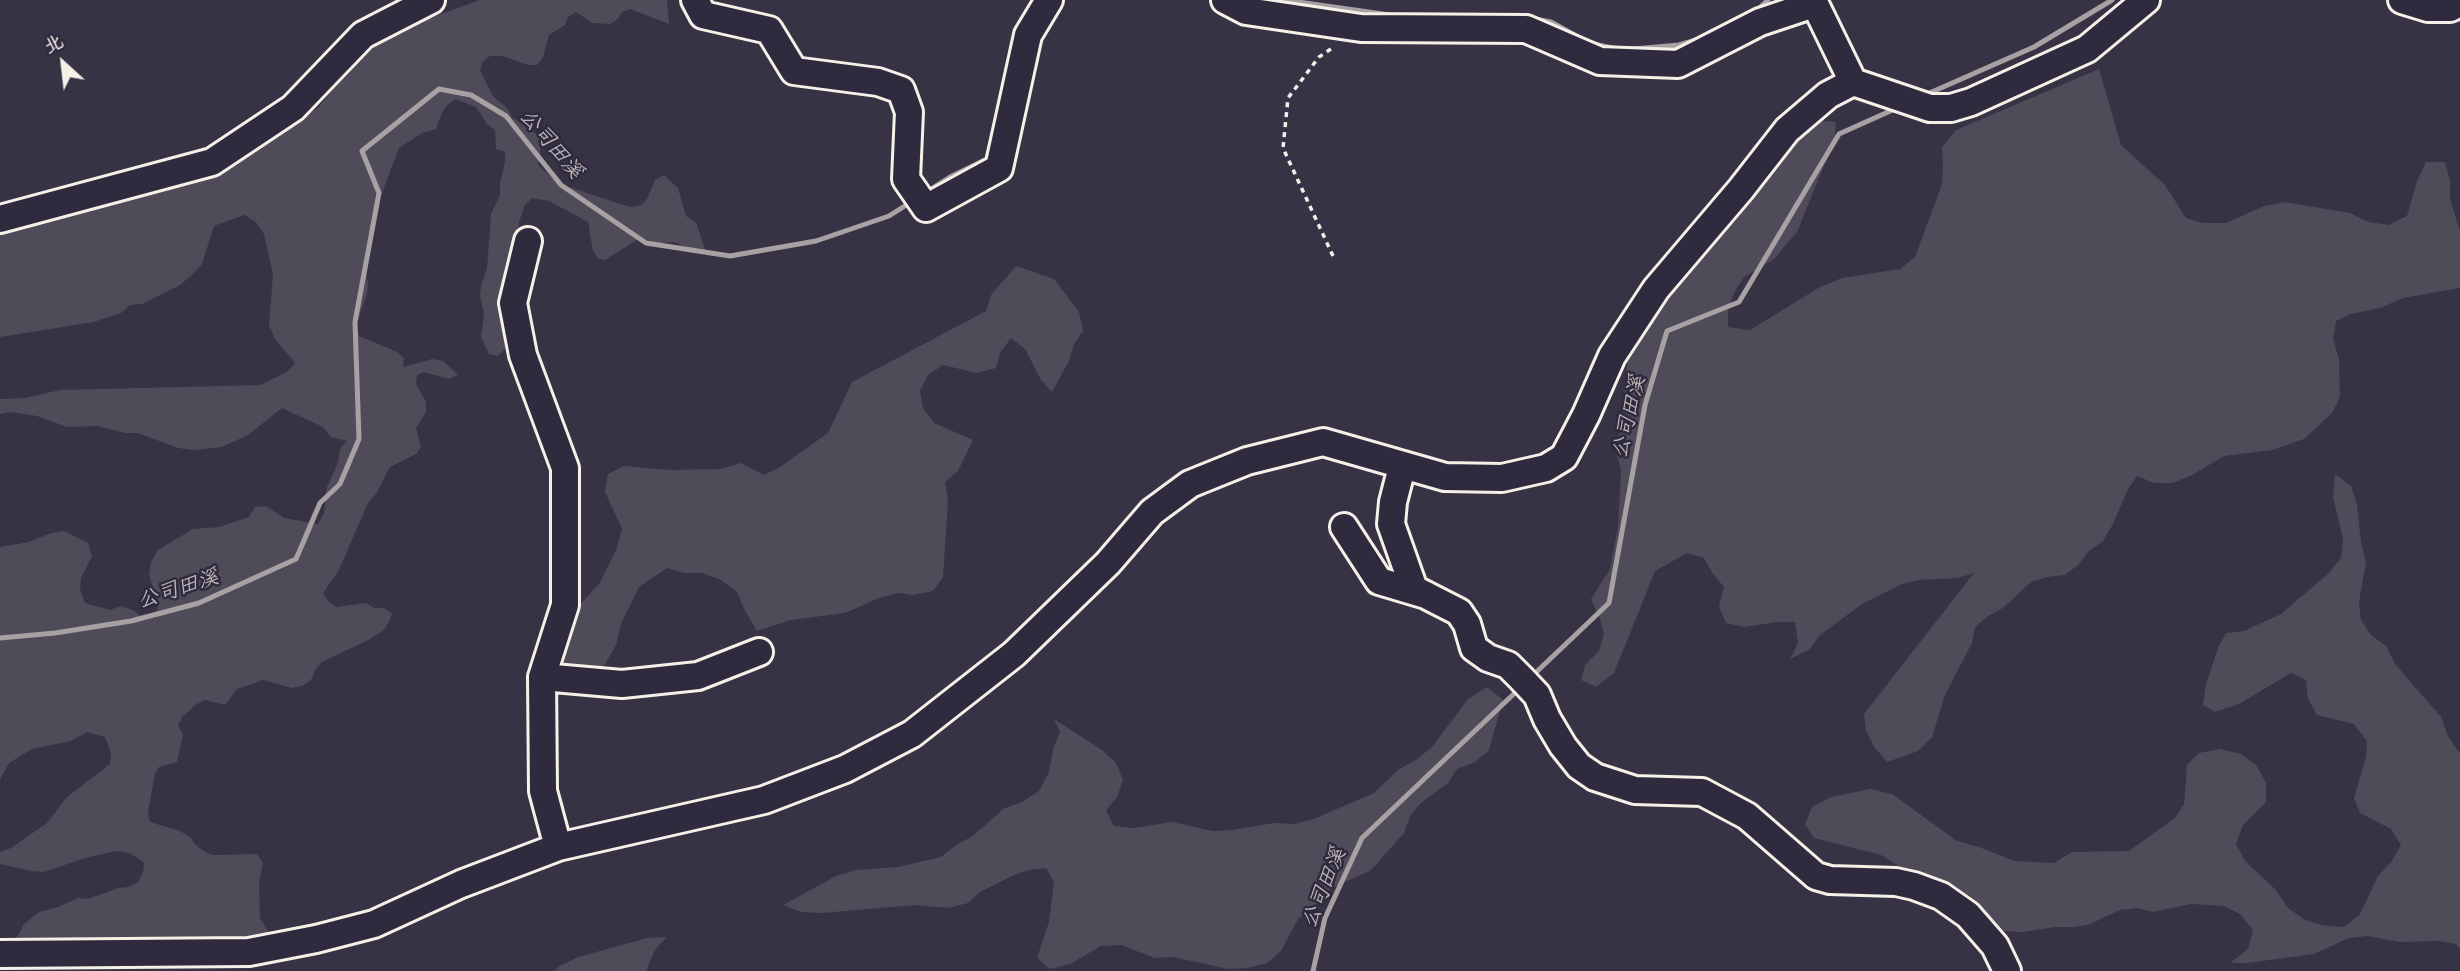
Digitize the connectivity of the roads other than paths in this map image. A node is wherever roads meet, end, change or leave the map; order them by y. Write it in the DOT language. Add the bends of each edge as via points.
graph roads {
  1 [pos="431,0"];
  2 [pos="695,0"];
  3 [pos="1049,0"];
  4 [pos="1224,0"];
  5 [pos="2146,0"];
  6 [pos="2402,0"];
  7 [pos="1813,2"];
  8 [pos="2460,3"];
  9 [pos="1858,84"];
  10 [pos="0,219"];
  11 [pos="528,242"];
  12 [pos="1402,467"];
  13 [pos="1344,527"];
  14 [pos="1426,595"];
  15 [pos="760,652"];
  16 [pos="542,677"];
  17 [pos="558,847"];
  18 [pos="0,954"];
  19 [pos="2007,971"];
  1 -- 10 [label="street" via="363,34 293,108 212,162"];
  2 -- 3 [label="street" via="704,15 769,30 794,71 878,82 901,90 909,112 906,179 919,198 999,168 1028,34"];
  4 -- 7 [label="street" via="1246,11 1361,28 1526,29 1600,61 1678,64 1760,22"];
  5 -- 9 [label="street" via="2087,49 1951,108 1930,108"];
  6 -- 8 [label="street" via="2428,8"];
  7 -- 9 [label="street"];
  9 -- 12 [label="street" via="1828,96 1787,130 1656,289 1612,356 1564,457 1546,468 1502,478 1445,477"];
  11 -- 16 [label="street" via="513,303 523,355 565,468 565,605"];
  12 -- 14 [label="street" via="1391,524 1414,589"];
  12 -- 17 [label="street" via="1322,442 1247,461 1190,484 1152,512 1108,563 1014,654 912,734 845,769 764,800"];
  13 -- 14 [label="street" via="1379,582"];
  14 -- 19 [label="street" via="1459,612 1474,648 1507,665 1529,686 1563,746 1595,777 1635,790 1702,792 1747,816 1815,876 1896,882 1941,896 1968,915 1995,946"];
  15 -- 16 [label="street" via="698,676 622,684"];
  16 -- 17 [label="street" via="544,791"];
  17 -- 18 [label="street" via="374,924 316,939 249,951"];
}
